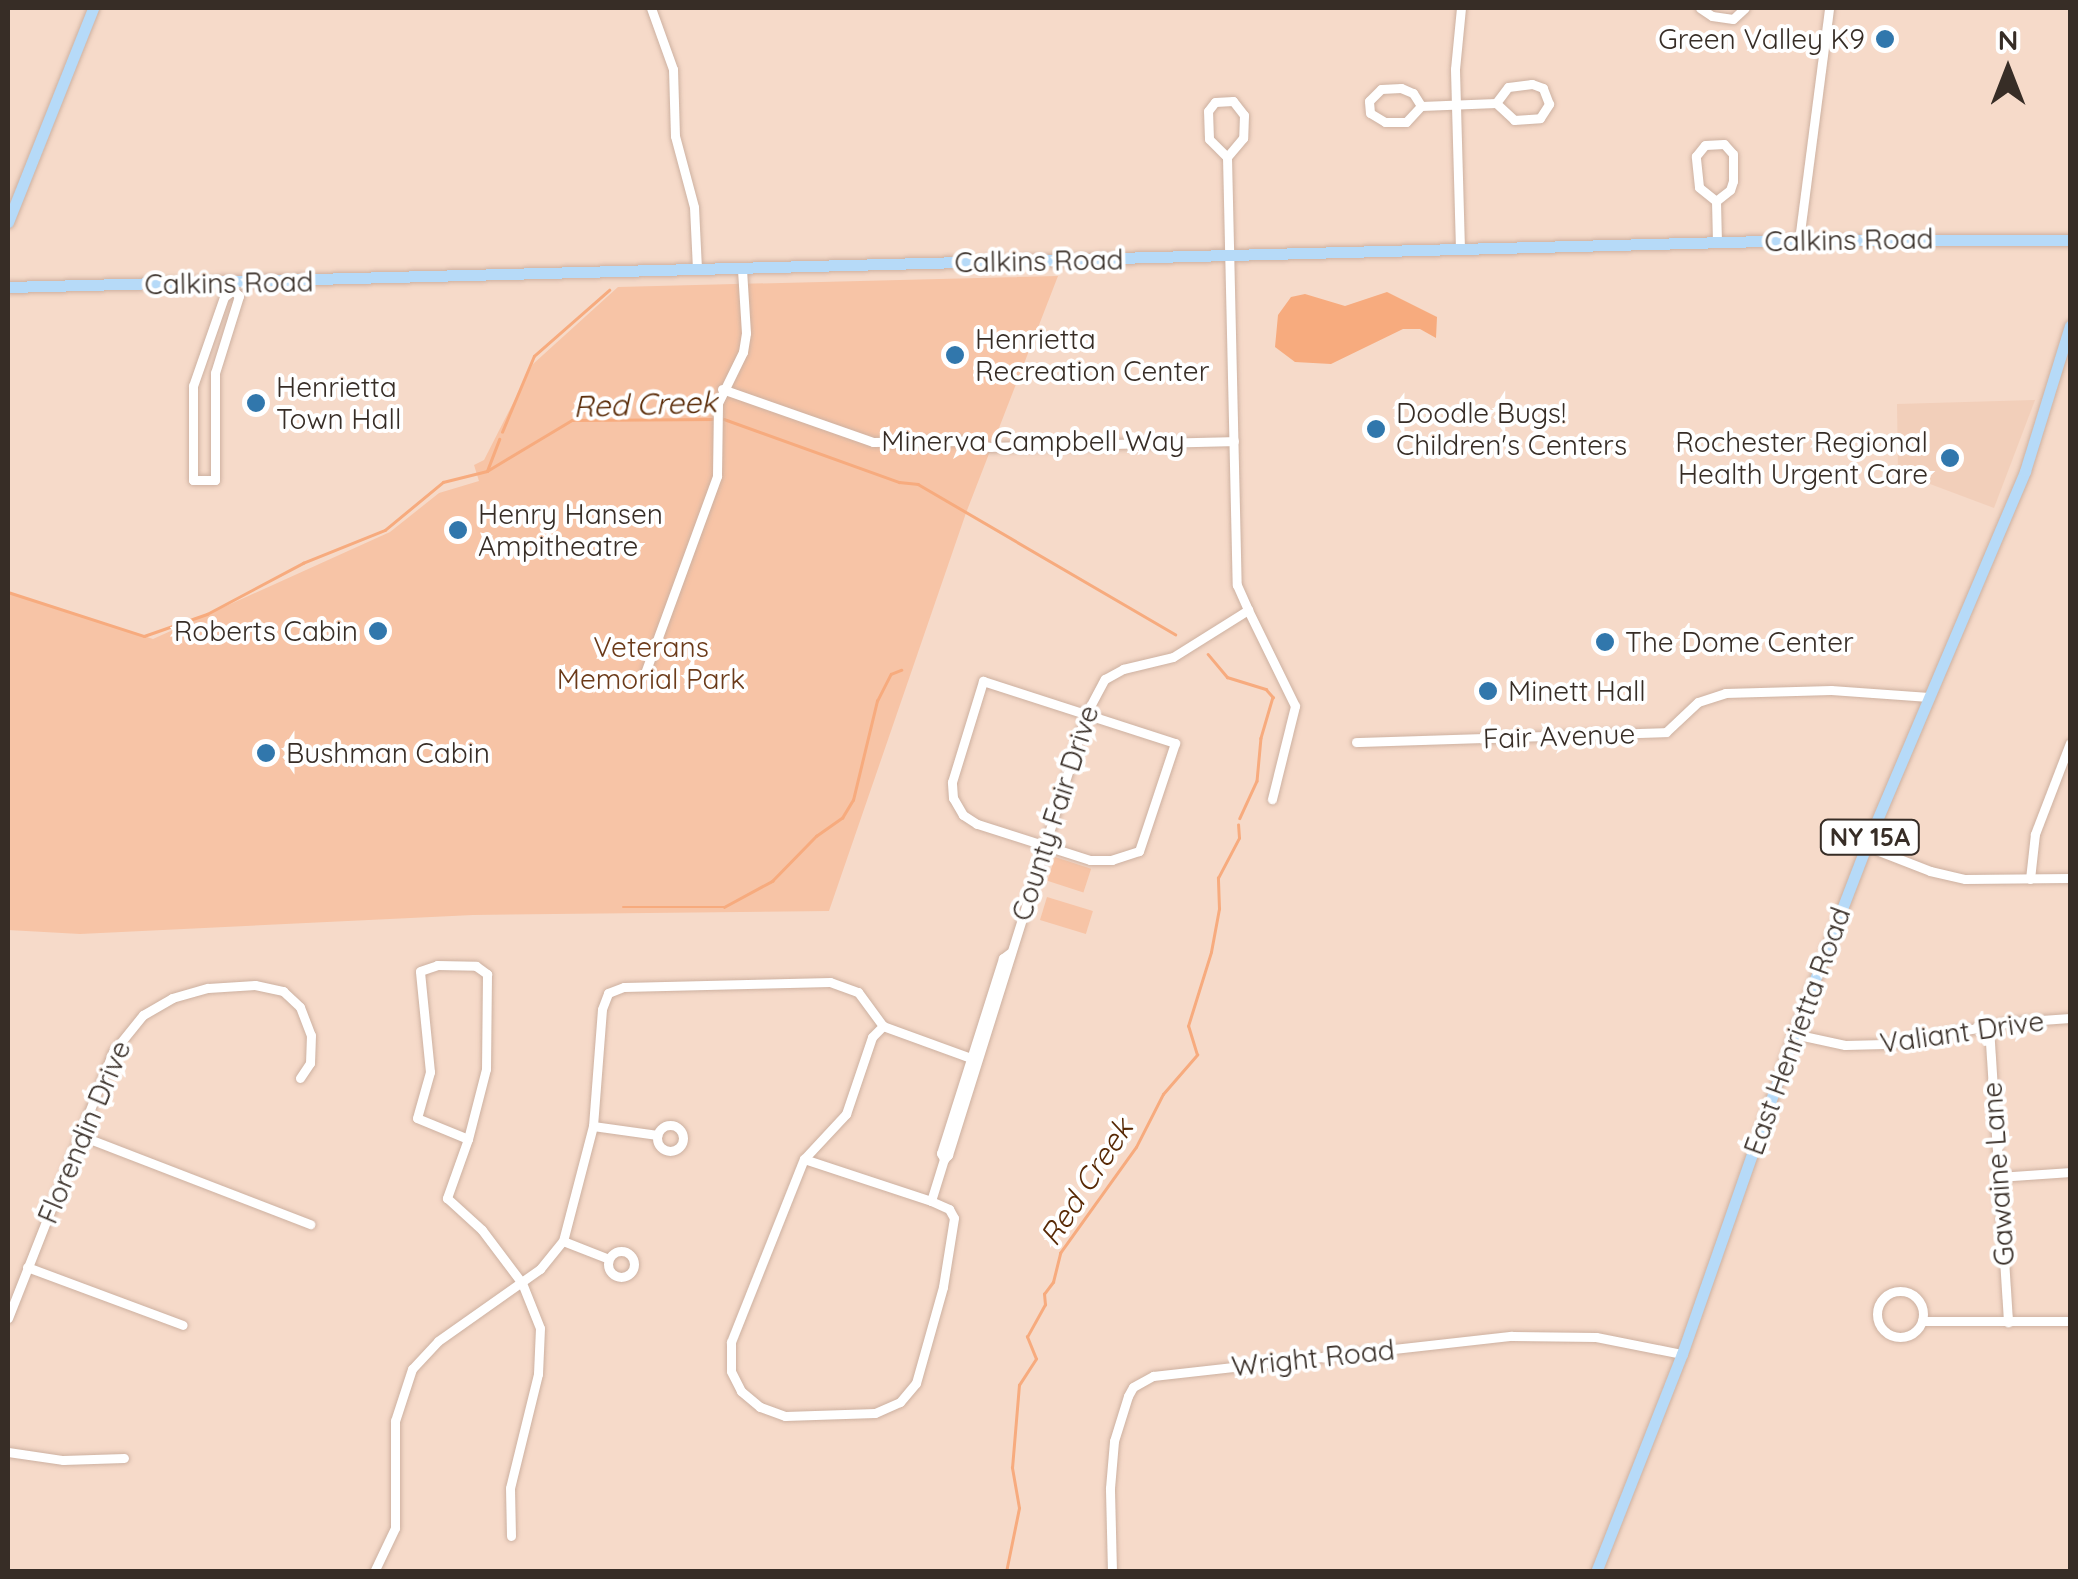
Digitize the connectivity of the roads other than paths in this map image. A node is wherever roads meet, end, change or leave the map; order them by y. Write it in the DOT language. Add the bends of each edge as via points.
graph roads {
  1 [pos="93,8"];
  2 [pos="651,8"];
  3 [pos="1461,8"];
  4 [pos="1700,8"];
  5 [pos="1745,8"];
  6 [pos="1830,8"];
  7 [pos="1496,103"];
  8 [pos="1457,104"];
  9 [pos="1421,106"];
  10 [pos="1227,156"];
  11 [pos="1716,201"];
  12 [pos="8,222"];
  13 [pos="1799,240"];
  14 [pos="2070,240"];
  15 [pos="1717,243"];
  16 [pos="1460,249"];
  17 [pos="1228,257"];
  18 [pos="742,268"];
  19 [pos="697,269"];
  20 [pos="233,286"];
  21 [pos="8,287"];
  22 [pos="2070,326"];
  23 [pos="722,389"];
  24 [pos="1234,441"];
  25 [pos="1248,610"];
  26 [pos="645,672"];
  27 [pos="1929,697"];
  28 [pos="1086,714"];
  29 [pos="1356,742"];
  30 [pos="2070,743"];
  31 [pos="1272,799"];
  32 [pos="1044,845"];
  33 [pos="1866,846"];
  34 [pos="2070,878"];
  35 [pos="2030,880"];
  36 [pos="1010,953"];
  37 [pos="2070,1018"];
  38 [pos="884,1026"];
  39 [pos="1989,1027"];
  40 [pos="1794,1034"];
  41 [pos="971,1058"];
  42 [pos="300,1078"];
  43 [pos="593,1126"];
  44 [pos="79,1135"];
  45 [pos="657,1135"];
  46 [pos="468,1139"];
  47 [pos="804,1159"];
  48 [pos="944,1159"];
  49 [pos="2070,1172"];
  50 [pos="1999,1177"];
  51 [pos="931,1200"];
  52 [pos="310,1224"];
  53 [pos="562,1241"];
  54 [pos="609,1259"];
  55 [pos="27,1267"];
  56 [pos="522,1283"];
  57 [pos="8,1318"];
  58 [pos="1922,1321"];
  59 [pos="2008,1322"];
  60 [pos="2070,1322"];
  61 [pos="183,1325"];
  62 [pos="1682,1354"];
  63 [pos="8,1452"];
  64 [pos="124,1458"];
  65 [pos="511,1536"];
  66 [pos="374,1572"];
  67 [pos="1112,1572"];
  68 [pos="1596,1572"];
  1 -- 12 [label="main road"];
  2 -- 19 [label="street" via="673,69 675,136 694,208"];
  3 -- 8 [label="street"];
  4 -- 5 [label="street" via="1733,19"];
  6 -- 13 [label="street"];
  7 -- 7 [label="street" via="1514,120 1540,118 1549,104 1543,88 1532,84 1508,87"];
  7 -- 8 [label="street"];
  8 -- 9 [label="street"];
  8 -- 16 [label="street"];
  9 -- 9 [label="street" via="1401,88 1381,89 1369,101 1370,114 1385,122 1406,122"];
  10 -- 10 [label="street" via="1243,138 1244,115 1233,101 1215,102 1208,112 1209,139"];
  10 -- 17 [label="street"];
  11 -- 11 [label="street" via="1733,182 1733,154 1724,144 1705,145 1696,156 1700,187"];
  11 -- 15 [label="street"];
  13 -- 14 [label="main road, Calkins Road"];
  13 -- 15 [label="main road, Calkins Road"];
  15 -- 16 [label="main road, Calkins Road"];
  16 -- 17 [label="main road, Calkins Road"];
  17 -- 18 [label="main road, Calkins Road"];
  17 -- 24 [label="street"];
  18 -- 19 [label="main road, Calkins Road"];
  18 -- 23 [label="street" via="744,352"];
  19 -- 20 [label="main road, Calkins Road"];
  20 -- 20 [label="street" via="193,386 193,480 215,480 214,378 238,296"];
  20 -- 21 [label="main road, Calkins Road"];
  22 -- 27 [label="main road, East Henrietta Road / NY 15A" via="2025,472"];
  23 -- 24 [label="street, Minerva Campbell Way" via="873,442 990,447"];
  23 -- 26 [label="street" via="714,486"];
  24 -- 25 [label="street" via="1237,584"];
  25 -- 28 [label="street, County Fair Drive" via="1174,657 1105,679"];
  25 -- 31 [label="street" via="1295,706"];
  27 -- 29 [label="street, Fair Avenue" via="1832,690 1724,693 1698,702 1666,732"];
  27 -- 33 [label="main road, East Henrietta Road / NY 15A"];
  28 -- 32 [label="street, County Fair Drive"];
  28 -- 32 [label="street" via="1175,744 1134,854 1104,861"];
  28 -- 32 [label="street" via="983,681 954,775 954,798 972,822"];
  30 -- 35 [label="street" via="2035,834"];
  32 -- 36 [label="street, County Fair Drive"];
  33 -- 35 [label="street" via="1948,876"];
  33 -- 40 [label="main road, East Henrietta Road / NY 15A"];
  34 -- 35 [label="street"];
  36 -- 41 [label="street, County Fair Drive"];
  36 -- 48 [label="street, County Fair Drive"];
  37 -- 39 [label="street, Valiant Drive"];
  38 -- 41 [label="street"];
  38 -- 43 [label="street" via="858,992 830,982 612,990 602,1009"];
  38 -- 47 [label="street" via="872,1038 846,1114"];
  39 -- 40 [label="street, Valiant Drive" via="1885,1044 1844,1045"];
  39 -- 50 [label="street, Gawaine Lane"];
  40 -- 62 [label="main road, East Henrietta Road / NY 15A"];
  41 -- 48 [label="street, County Fair Drive"];
  42 -- 44 [label="street, Florendin Drive" via="310,1063 311,1035 292,997 244,984 188,993 143,1015 120,1038"];
  43 -- 45 [label="street"];
  43 -- 53 [label="street"];
  44 -- 52 [label="street"];
  44 -- 55 [label="street, Florendin Drive"];
  46 -- 46 [label="street" via="486,1069 487,974 476,966 437,965 420,971 430,1072 418,1118"];
  46 -- 56 [label="street" via="447,1198 482,1230"];
  47 -- 51 [label="street"];
  47 -- 51 [label="street" via="731,1342 731,1371 741,1391 785,1416 875,1413 900,1402 916,1383 955,1232 949,1210"];
  48 -- 51 [label="street, County Fair Drive"];
  49 -- 50 [label="street"];
  50 -- 59 [label="street, Gawaine Lane"];
  53 -- 54 [label="street"];
  53 -- 56 [label="street"];
  55 -- 57 [label="street, Florendin Drive"];
  55 -- 61 [label="street"];
  56 -- 65 [label="street" via="542,1343 513,1472"];
  56 -- 66 [label="street" via="438,1341 412,1369 395,1421 395,1528"];
  58 -- 58 [label="street" via="1918,1298 1904,1291 1888,1294 1878,1306 1877,1320 1892,1336 1914,1333"];
  58 -- 59 [label="street"];
  59 -- 60 [label="street"];
  62 -- 67 [label="street, Wright Road" via="1596,1337 1512,1336 1143,1380 1128,1396 1111,1462"];
  62 -- 68 [label="main road, East Henrietta Road / NY 15A"];
  63 -- 64 [label="street" via="63,1460"];
}
